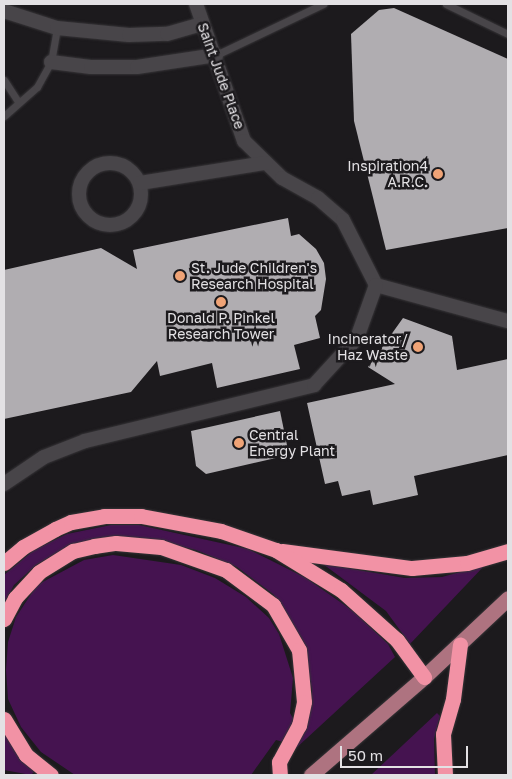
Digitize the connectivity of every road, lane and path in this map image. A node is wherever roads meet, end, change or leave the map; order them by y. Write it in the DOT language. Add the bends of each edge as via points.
graph roads {
  1 [pos="196,4"];
  2 [pos="323,4"];
  3 [pos="446,4"];
  4 [pos="4,10"];
  5 [pos="203,24"];
  6 [pos="57,28"];
  7 [pos="508,34"];
  8 [pos="216,55"];
  9 [pos="51,62"];
  10 [pos="4,80"];
  11 [pos="19,103"];
  12 [pos="4,116"];
  13 [pos="265,163"];
  14 [pos="140,184"];
  15 [pos="376,286"];
  16 [pos="508,321"];
  17 [pos="4,484"];
  18 [pos="276,550"];
  19 [pos="508,551"];
  20 [pos="4,563"];
  21 [pos="508,598"];
  22 [pos="4,618"];
  23 [pos="460,644"];
  24 [pos="424,677"];
  25 [pos="4,719"];
  26 [pos="51,775"];
  27 [pos="280,775"];
  28 [pos="311,775"];
  29 [pos="445,775"];
  1 -- 5 [label="street, Saint Jude Place"];
  2 -- 8 [label="lane"];
  3 -- 7 [label="lane"];
  4 -- 6 [label="street"];
  5 -- 6 [label="street" via="167,34 138,35"];
  5 -- 8 [label="street, Saint Jude Place"];
  6 -- 9 [label="lane"];
  8 -- 9 [label="street" via="137,67 91,67"];
  8 -- 13 [label="street, Saint Jude Place" via="244,141"];
  9 -- 11 [label="lane" via="37,87"];
  10 -- 11 [label="lane"];
  11 -- 12 [label="lane"];
  13 -- 14 [label="street"];
  13 -- 15 [label="street, Saint Jude Place" via="286,181 318,198 343,220"];
  14 -- 14 [label="street" via="129,169 119,164 102,163 88,171 82,180 80,202 96,222 117,224 138,210 142,194"];
  15 -- 16 [label="street"];
  15 -- 17 [label="street" via="357,338 314,385 85,441 44,457"];
  18 -- 19 [label="highway" via="412,568 467,563"];
  18 -- 20 [label="highway" via="192,524 123,515 72,522 23,546"];
  18 -- 24 [label="highway" via="361,605 397,640"];
  21 -- 23 [label="main road"];
  22 -- 27 [label="highway" via="14,598 39,572 74,551 94,546 116,543 161,547 226,570 273,605 299,650 304,702 299,725 279,762"];
  23 -- 24 [label="main road"];
  23 -- 29 [label="highway" via="453,699 443,734"];
  24 -- 28 [label="main road"];
  25 -- 26 [label="highway" via="26,755"];
}
